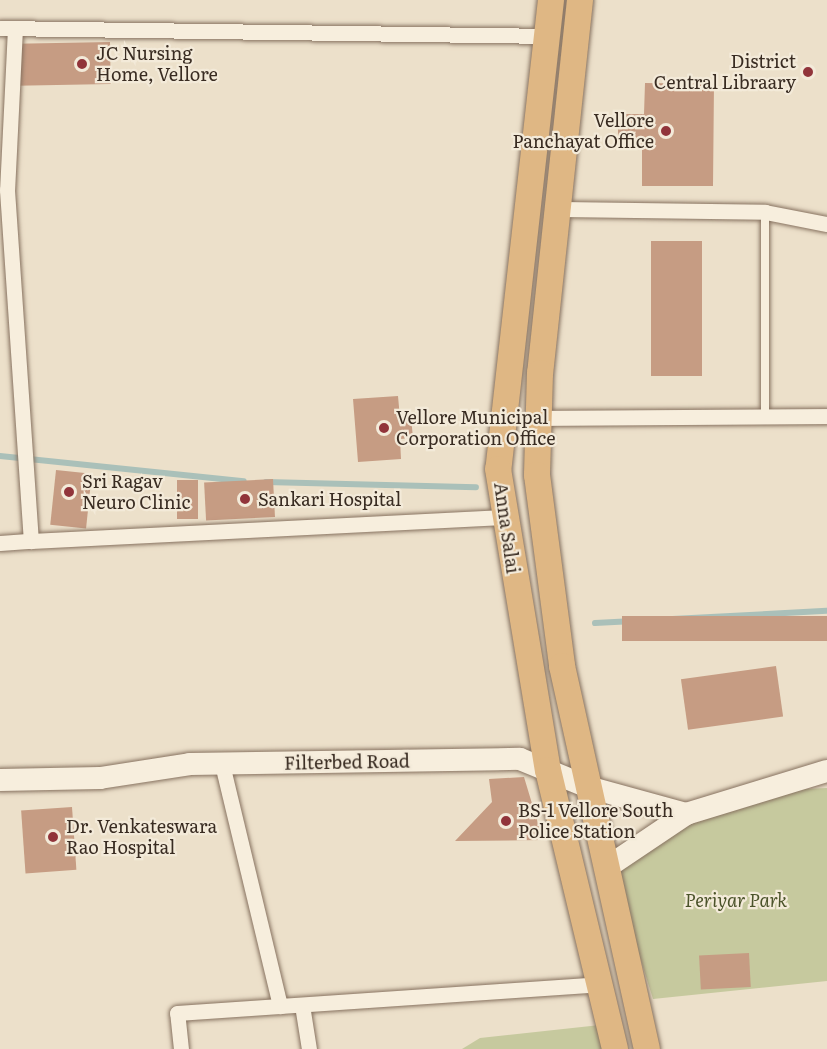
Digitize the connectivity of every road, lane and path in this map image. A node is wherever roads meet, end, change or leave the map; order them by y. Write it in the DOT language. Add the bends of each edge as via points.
graph roads {
  1 [pos="551,0"];
  2 [pos="580,0"];
  3 [pos="7,28"];
  4 [pos="551,36"];
  5 [pos="3,190"];
  6 [pos="561,209"];
  7 [pos="765,212"];
  8 [pos="827,225"];
  9 [pos="6,313"];
  10 [pos="827,416"];
  11 [pos="765,417"];
  12 [pos="538,418"];
  13 [pos="504,517"];
  14 [pos="30,541"];
  15 [pos="0,543"];
  16 [pos="222,764"];
  17 [pos="548,770"];
  18 [pos="827,771"];
  19 [pos="0,780"];
  20 [pos="588,787"];
  21 [pos="686,814"];
  22 [pos="606,868"];
  23 [pos="599,984"];
  24 [pos="302,1005"];
  25 [pos="280,1006"];
  26 [pos="181,1049"];
  27 [pos="309,1049"];
  28 [pos="615,1049"];
  29 [pos="647,1049"];
  1 -- 4 [label="highway, Anna Salai"];
  2 -- 6 [label="highway, Anna Salai"];
  3 -- 4 [label="street"];
  3 -- 5 [label="street"];
  4 -- 13 [label="highway, Anna Salai" via="498,469"];
  5 -- 9 [label="street"];
  6 -- 7 [label="street"];
  6 -- 12 [label="highway, Anna Salai"];
  7 -- 8 [label="street"];
  7 -- 11 [label="lane"];
  9 -- 14 [label="street"];
  10 -- 11 [label="street"];
  11 -- 12 [label="street"];
  12 -- 20 [label="highway, Anna Salai" via="537,475 548,578"];
  13 -- 14 [label="street"];
  13 -- 17 [label="highway, Anna Salai"];
  14 -- 15 [label="street"];
  16 -- 17 [label="main road, Filterbed Road" via="520,759"];
  16 -- 19 [label="main road, Filterbed Road" via="100,778"];
  16 -- 25 [label="street" via="253,910"];
  17 -- 20 [label="main road, Filterbed Road"];
  17 -- 23 [label="highway, Anna Salai"];
  18 -- 21 [label="main road"];
  20 -- 21 [label="main road, Filterbed Road"];
  20 -- 22 [label="highway, Anna Salai"];
  21 -- 22 [label="main road"];
  22 -- 29 [label="highway, Anna Salai"];
  23 -- 24 [label="street"];
  23 -- 28 [label="highway, Anna Salai"];
  24 -- 25 [label="street"];
  24 -- 27 [label="street"];
  25 -- 26 [label="street" via="177,1013"];
}
